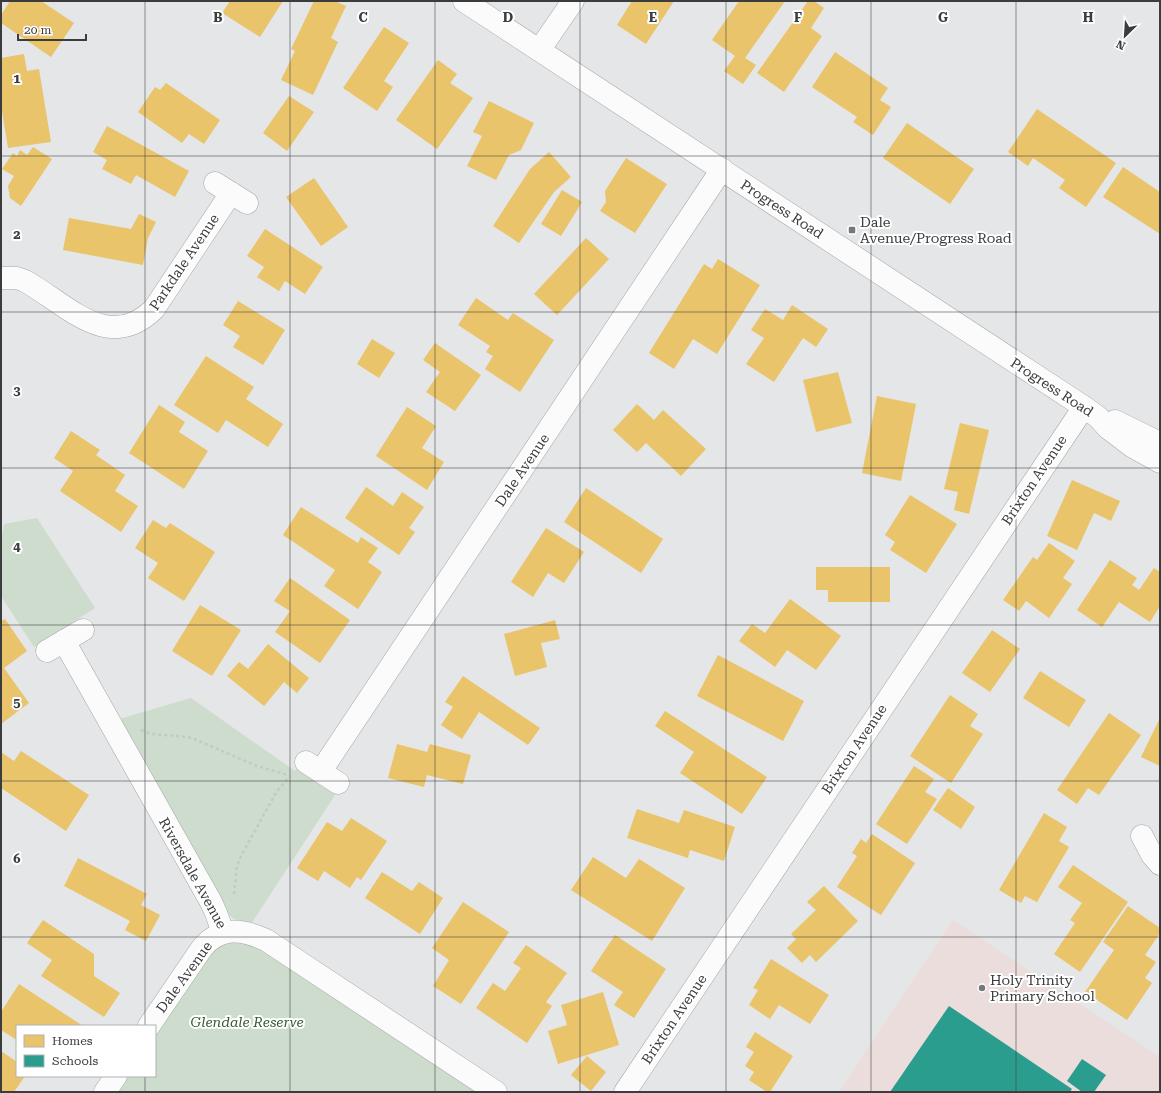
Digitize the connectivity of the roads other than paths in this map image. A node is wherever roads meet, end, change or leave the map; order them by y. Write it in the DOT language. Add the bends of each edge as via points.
graph roads {
  1 [pos="464,1"];
  2 [pos="573,1"];
  3 [pos="540,49"];
  4 [pos="722,169"];
  5 [pos="231,193"];
  6 [pos="1,278"];
  7 [pos="1091,412"];
  8 [pos="1160,443"];
  9 [pos="1160,462"];
  10 [pos="83,630"];
  11 [pos="314,773"];
  12 [pos="1142,836"];
  13 [pos="1160,864"];
  14 [pos="223,933"];
  15 [pos="150,1025"];
  16 [pos="115,1077"];
  17 [pos="106,1092"];
  18 [pos="496,1092"];
  19 [pos="625,1092"];
  1 -- 3 [label="street, Progress Road"];
  2 -- 3 [label="street"];
  3 -- 4 [label="street, Progress Road"];
  4 -- 7 [label="street, Progress Road"];
  4 -- 11 [label="street, Dale Avenue"];
  5 -- 6 [label="street, Parkdale Avenue" via="154,309 146,317 127,326 112,328 98,325 25,281"];
  7 -- 8 [label="street, Progress Road"];
  7 -- 9 [label="street, Progress Road" via="1120,438"];
  7 -- 19 [label="street, Brixton Avenue"];
  10 -- 14 [label="street, Riversdale Avenue" via="56,646 211,902"];
  12 -- 13 [label="street"];
  14 -- 15 [label="street, Dale Avenue" via="214,936 202,948"];
  14 -- 18 [label="street, Riversdale Avenue" via="249,933 266,940"];
  16 -- 17 [label="street"];
}
